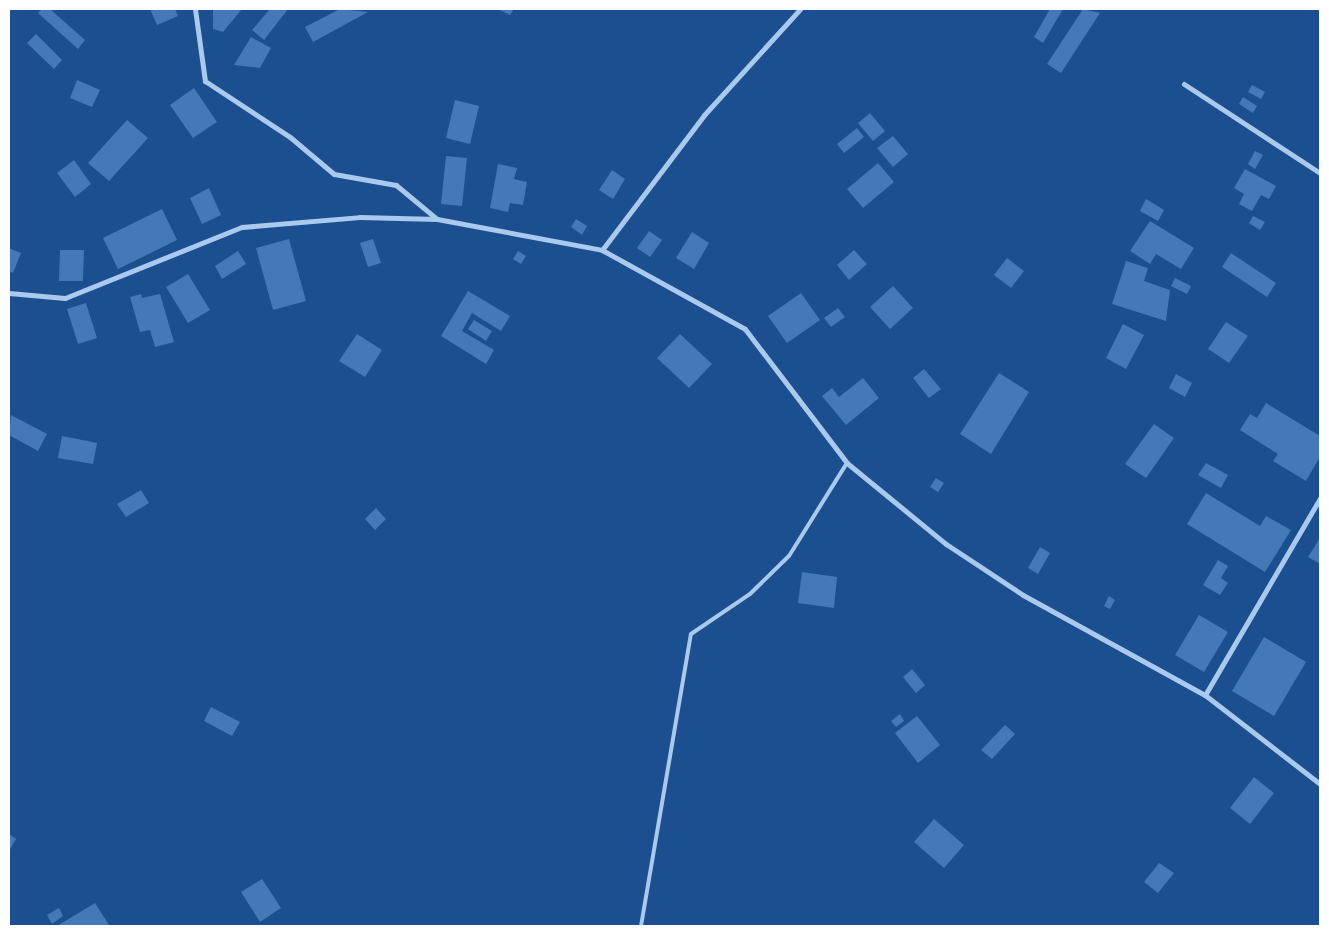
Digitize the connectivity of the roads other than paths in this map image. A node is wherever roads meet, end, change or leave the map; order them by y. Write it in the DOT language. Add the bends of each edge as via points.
graph roads {
  1 [pos="196,9"];
  2 [pos="800,9"];
  3 [pos="1184,84"];
  4 [pos="1320,173"];
  5 [pos="437,219"];
  6 [pos="602,250"];
  7 [pos="9,292"];
  8 [pos="847,463"];
  9 [pos="1320,498"];
  10 [pos="1318,506"];
  11 [pos="1205,694"];
  12 [pos="1320,784"];
  13 [pos="641,926"];
  1 -- 5 [label="street" via="205,81 290,137 334,174 396,185"];
  2 -- 6 [label="street" via="704,115"];
  3 -- 4 [label="street"];
  5 -- 6 [label="street"];
  5 -- 7 [label="street" via="360,217 242,228 65,298"];
  6 -- 8 [label="street" via="745,329"];
  8 -- 11 [label="street" via="946,544 1023,595"];
  8 -- 13 [label="lane" via="789,556 750,594 691,634"];
  9 -- 10 [label="street"];
  10 -- 11 [label="street"];
  11 -- 12 [label="street"];
}
